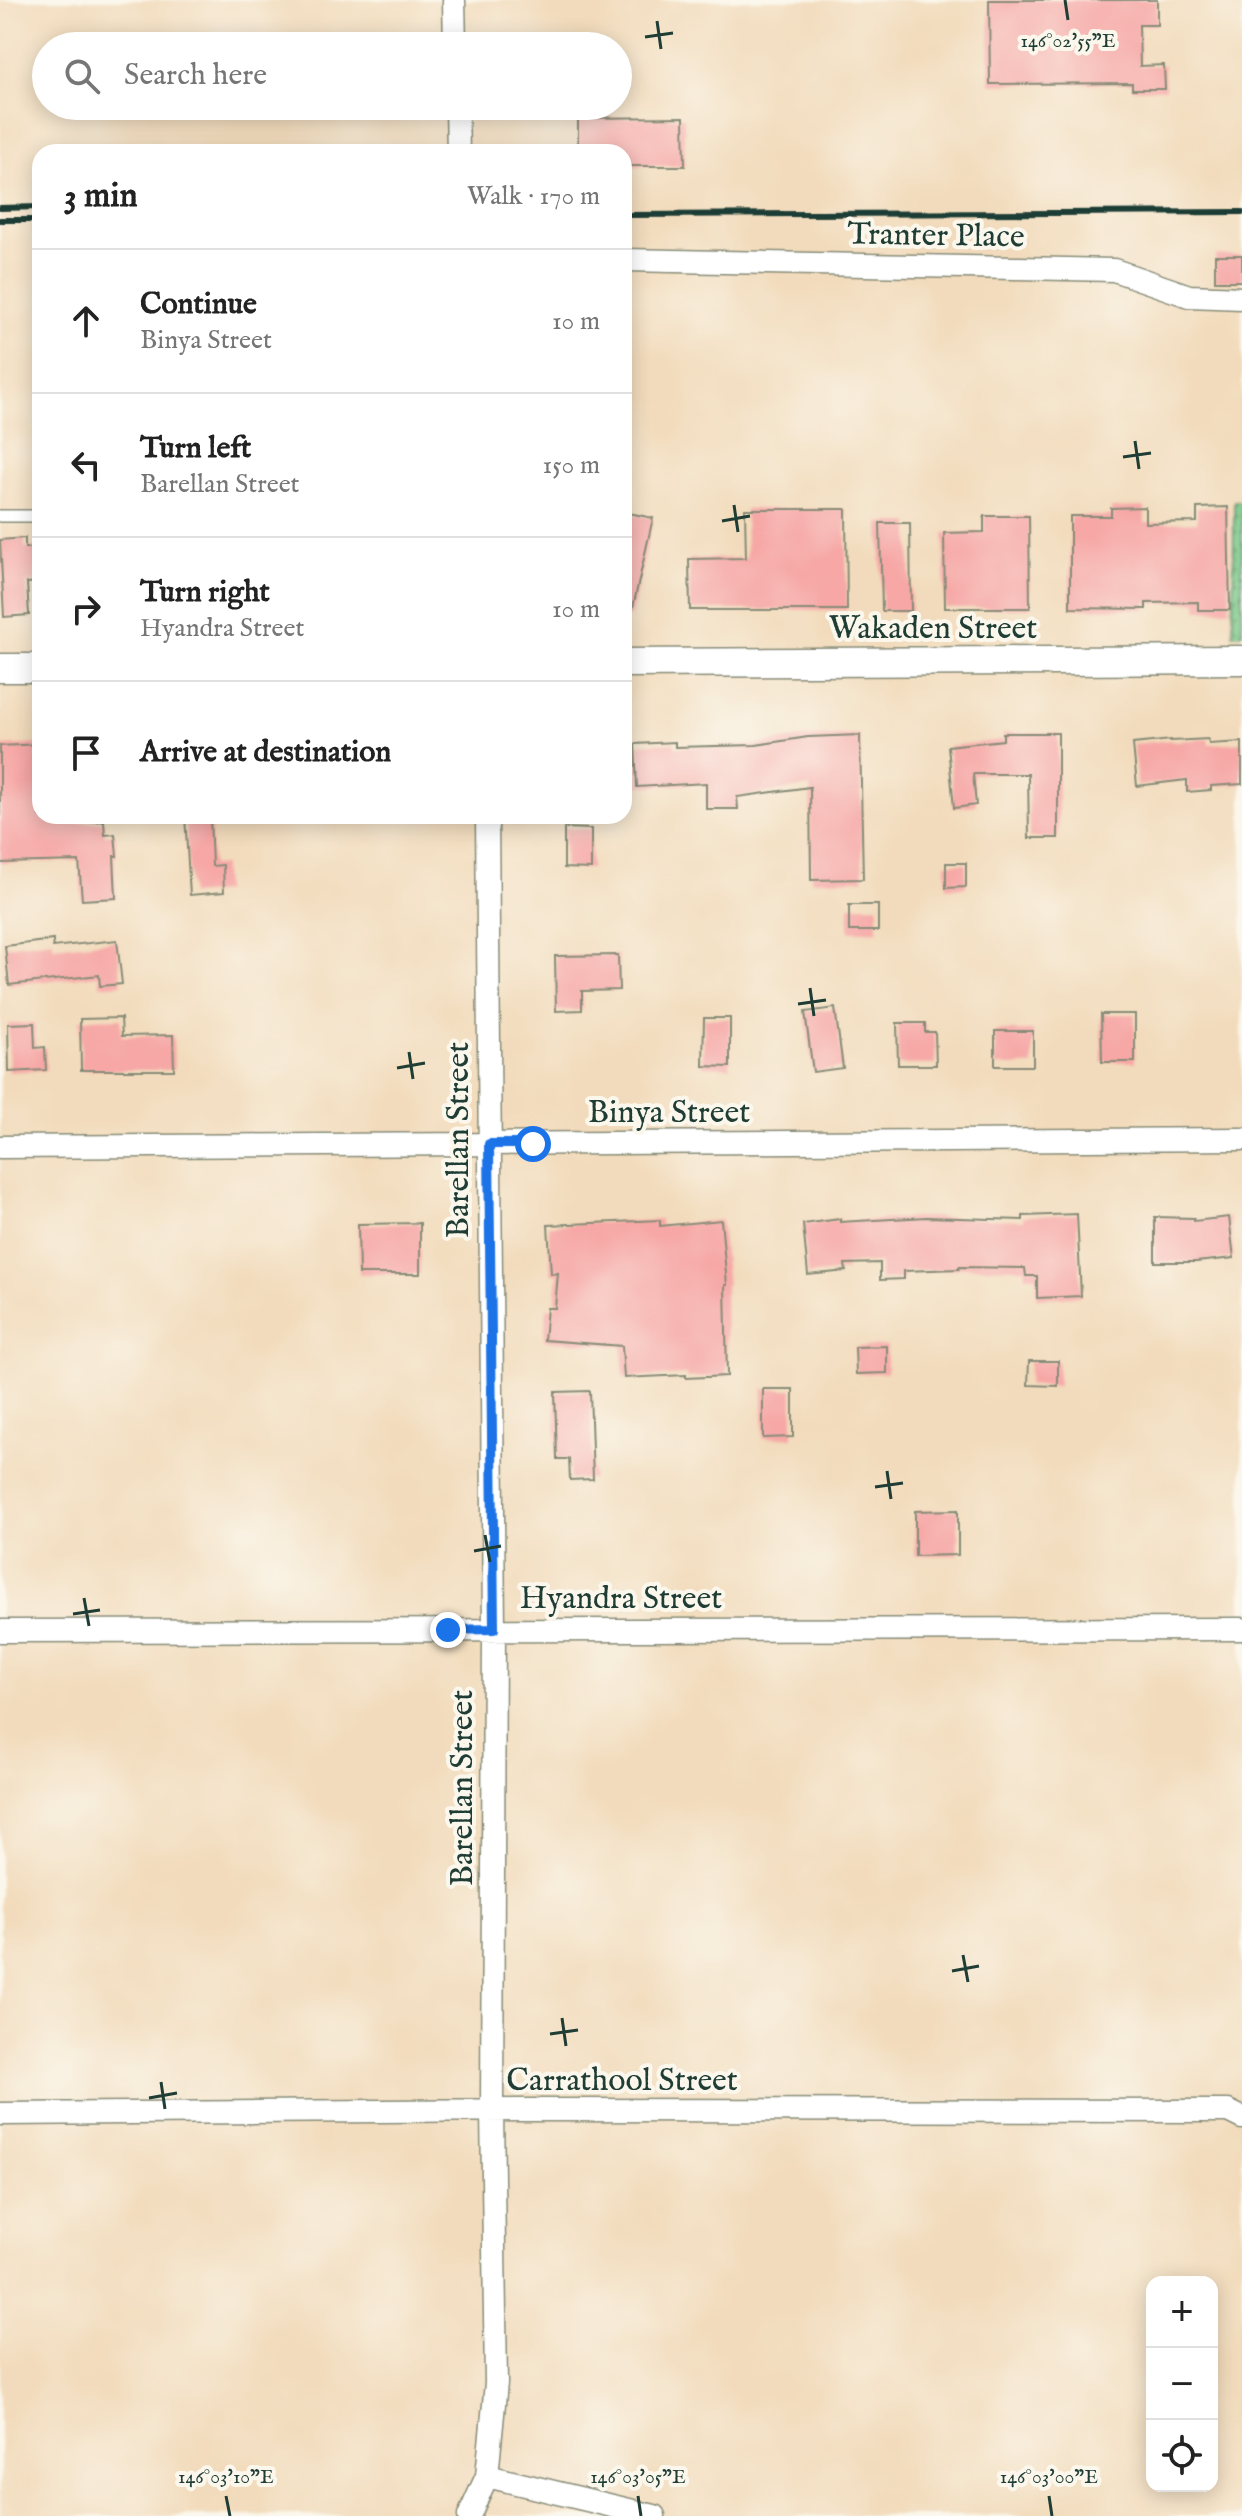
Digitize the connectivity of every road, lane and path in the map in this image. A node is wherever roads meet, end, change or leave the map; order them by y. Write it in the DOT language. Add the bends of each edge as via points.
graph roads {
  1 [pos="454,0"];
  2 [pos="455,32"];
  3 [pos="457,120"];
  4 [pos="458,144"];
  5 [pos="632,260"];
  6 [pos="1242,298"];
  7 [pos="0,516"];
  8 [pos="32,516"];
  9 [pos="1242,660"];
  10 [pos="632,663"];
  11 [pos="0,668"];
  12 [pos="32,668"];
  13 [pos="487,824"];
  14 [pos="1242,1139"];
  15 [pos="489,1144"];
  16 [pos="0,1147"];
  17 [pos="494,1629"];
  18 [pos="1242,1629"];
  19 [pos="0,1631"];
  20 [pos="492,2111"];
  21 [pos="0,2114"];
  22 [pos="1242,2118"];
  23 [pos="487,2476"];
  24 [pos="469,2516"];
  25 [pos="654,2516"];
  1 -- 2 [label="street"];
  3 -- 4 [label="street"];
  5 -- 6 [label="street, Tranter Place" via="1114,270 1189,296"];
  7 -- 8 [label="lane"];
  9 -- 10 [label="street, Wakaden Street"];
  11 -- 12 [label="street"];
  13 -- 15 [label="street, Barellan Street"];
  14 -- 15 [label="street, Binya Street"];
  15 -- 16 [label="street, Binya Street"];
  15 -- 17 [label="street, Barellan Street"];
  17 -- 18 [label="street, Hyandra Street"];
  17 -- 19 [label="street, Hyandra Street"];
  17 -- 20 [label="street, Barellan Street"];
  20 -- 21 [label="street, Carrathool Street"];
  20 -- 22 [label="street, Carrathool Street" via="1228,2111"];
  20 -- 23 [label="street, Barellan Street" via="496,2383"];
  23 -- 24 [label="street, Barellan Street"];
  23 -- 25 [label="street"];
}
